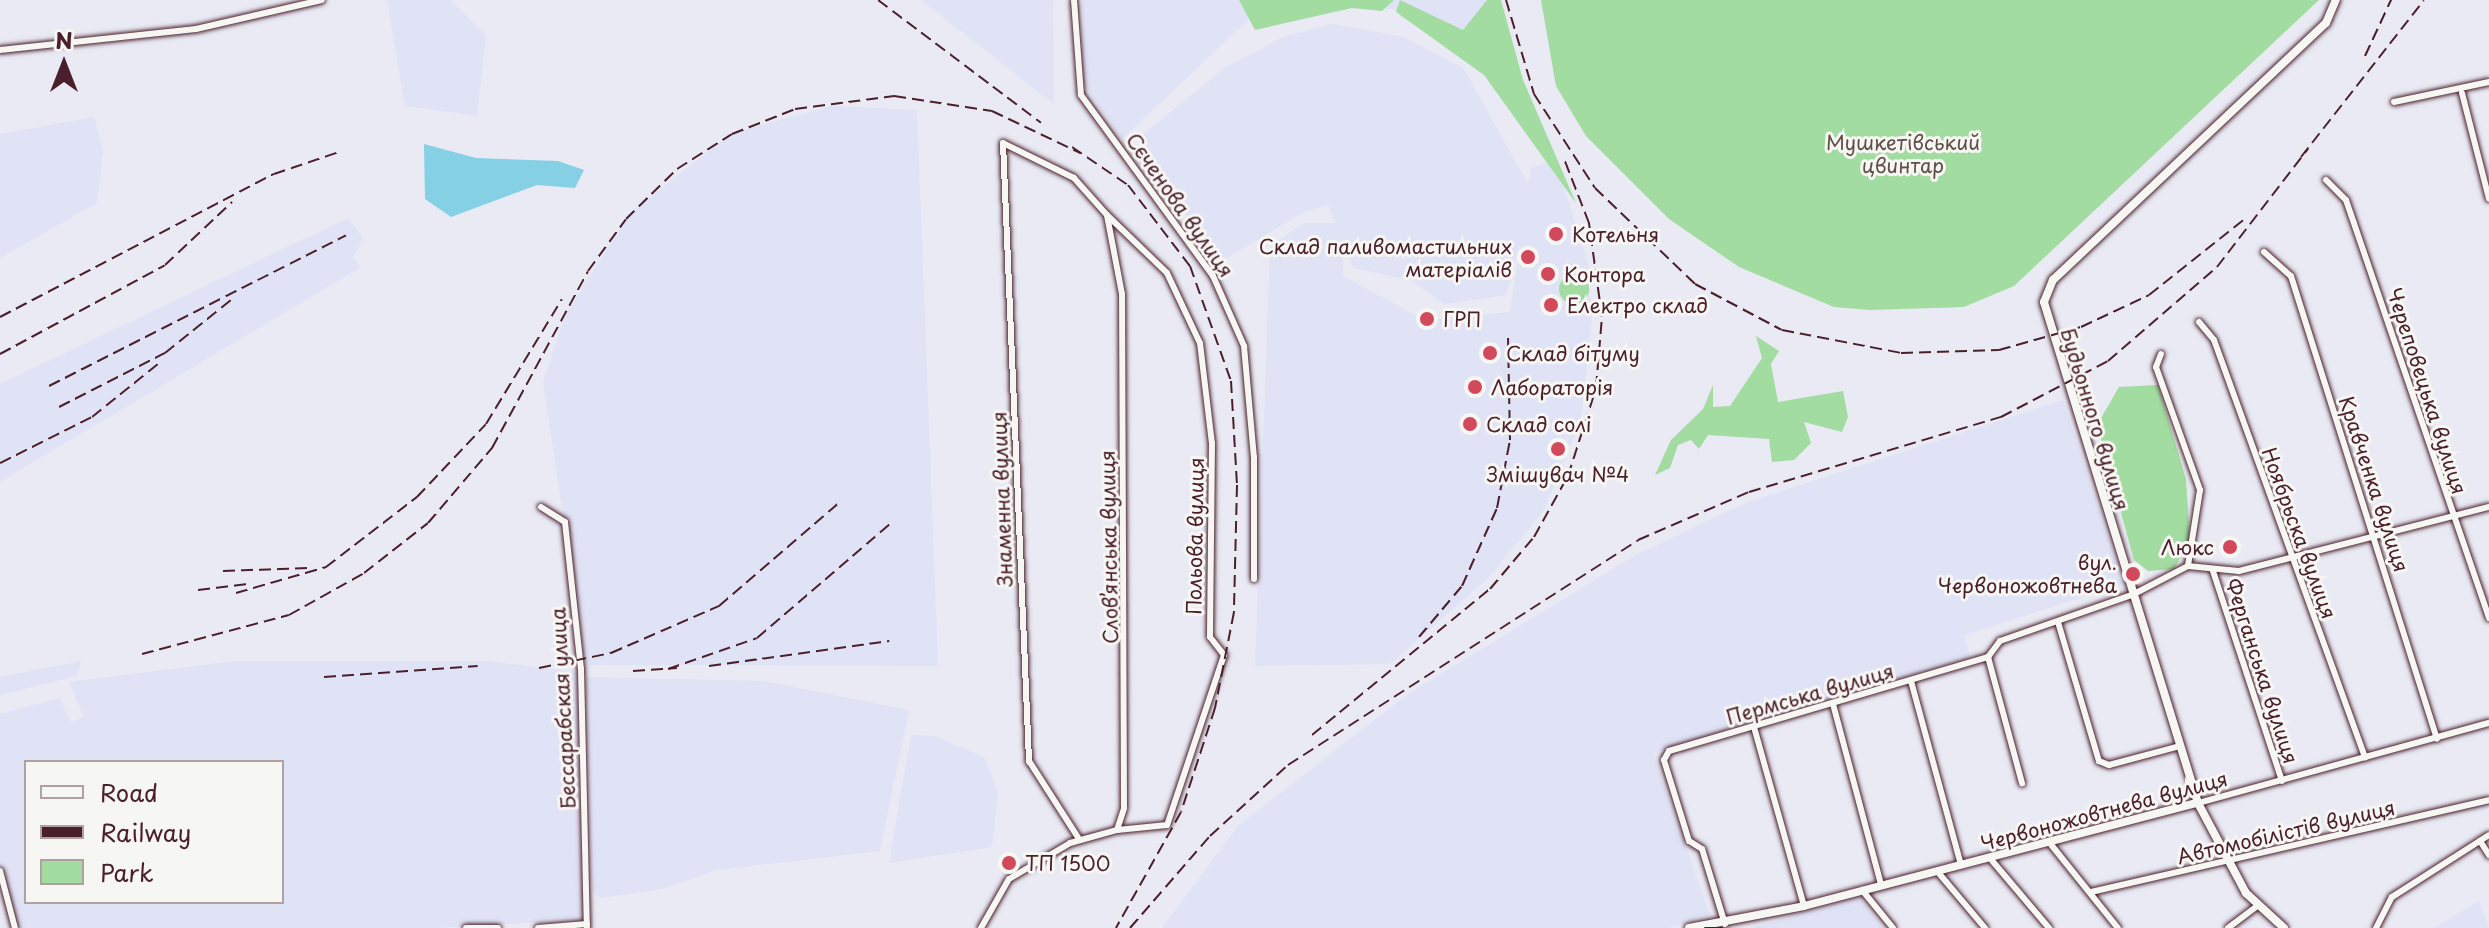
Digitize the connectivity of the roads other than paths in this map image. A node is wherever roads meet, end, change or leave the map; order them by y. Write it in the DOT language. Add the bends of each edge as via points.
graph roads {
  1 [pos="322,0"];
  2 [pos="1074,0"];
  3 [pos="2336,0"];
  4 [pos="0,50"];
  5 [pos="2489,82"];
  6 [pos="2462,93"];
  7 [pos="2394,102"];
  8 [pos="2486,168"];
  9 [pos="2326,180"];
  10 [pos="2489,199"];
  11 [pos="1107,215"];
  12 [pos="2264,252"];
  13 [pos="2199,322"];
  14 [pos="2161,354"];
  15 [pos="541,507"];
  16 [pos="2489,507"];
  17 [pos="2452,519"];
  18 [pos="2376,540"];
  19 [pos="2292,561"];
  20 [pos="2188,566"];
  21 [pos="2213,571"];
  22 [pos="1254,579"];
  23 [pos="2134,594"];
  24 [pos="2489,618"];
  25 [pos="2058,622"];
  26 [pos="1988,657"];
  27 [pos="1911,681"];
  28 [pos="1833,704"];
  29 [pos="2489,723"];
  30 [pos="1754,727"];
  31 [pos="2437,738"];
  32 [pos="2180,746"];
  33 [pos="2365,758"];
  34 [pos="2282,781"];
  35 [pos="2022,783"];
  36 [pos="2489,800"];
  37 [pos="2198,803"];
  38 [pos="1117,830"];
  39 [pos="2489,835"];
  40 [pos="1079,839"];
  41 [pos="2480,841"];
  42 [pos="2049,842"];
  43 [pos="2489,855"];
  44 [pos="1989,857"];
  45 [pos="2231,864"];
  46 [pos="1961,865"];
  47 [pos="0,871"];
  48 [pos="1937,871"];
  49 [pos="1881,885"];
  50 [pos="1862,890"];
  51 [pos="2091,892"];
  52 [pos="1804,906"];
  53 [pos="2257,906"];
  54 [pos="587,926"];
  55 [pos="1723,926"];
  56 [pos="15,928"];
  57 [pos="466,928"];
  58 [pos="498,928"];
  59 [pos="538,928"];
  60 [pos="981,928"];
  61 [pos="1689,928"];
  62 [pos="1893,928"];
  63 [pos="1985,928"];
  64 [pos="2049,928"];
  65 [pos="2118,928"];
  66 [pos="2228,928"];
  67 [pos="2284,928"];
  68 [pos="2376,928"];
  1 -- 4 [label="street" via="196,29"];
  2 -- 22 [label="street, Сєченова вулиця" via="1081,95 1213,276 1244,346 1254,457"];
  3 -- 23 [label="main road, Будьонного вулиця" via="2326,23 2046,294 2045,311"];
  5 -- 6 [label="street"];
  6 -- 7 [label="street" via="2444,89"];
  6 -- 8 [label="street"];
  8 -- 10 [label="street"];
  9 -- 17 [label="street, Череповецька вулиця" via="2346,200"];
  11 -- 38 [label="street, Слов’янська вулиця" via="1122,294 1127,637 1124,808"];
  11 -- 38 [label="street, Польова вулиця" via="1167,273 1200,343 1212,443 1210,637 1224,655 1167,825"];
  11 -- 40 [label="street, Знаменна вулиця" via="1074,178 1003,143 1029,761"];
  12 -- 18 [label="street, Кравченка вулиця" via="2291,276"];
  13 -- 19 [label="street, Ноябрьска вулиця" via="2214,340"];
  14 -- 20 [label="street" via="2156,367 2200,490"];
  15 -- 54 [label="street, Бессарабская улица" via="565,522 580,661"];
  16 -- 17 [label="street, Ферганська вулиця"];
  17 -- 18 [label="street, Ферганська вулиця"];
  17 -- 24 [label="street, Череповецька вулиця"];
  18 -- 19 [label="street, Ферганська вулиця"];
  18 -- 31 [label="street, Кравченка вулиця"];
  19 -- 21 [label="street, Ферганська вулиця"];
  19 -- 33 [label="street, Ноябрьска вулиця"];
  20 -- 21 [label="street, Ферганська вулиця"];
  20 -- 23 [label="street"];
  21 -- 34 [label="street, Ферганська вулиця"];
  23 -- 25 [label="street, Пермська вулиця"];
  23 -- 32 [label="main road, Будьонного вулиця"];
  25 -- 26 [label="street, Пермська вулиця" via="2000,641"];
  25 -- 32 [label="street" via="2099,761 2109,765"];
  26 -- 27 [label="street, Пермська вулиця"];
  26 -- 35 [label="street"];
  27 -- 28 [label="street, Пермська вулиця"];
  27 -- 46 [label="street"];
  28 -- 30 [label="street, Пермська вулиця"];
  28 -- 49 [label="street"];
  29 -- 31 [label="street, Червоножовтнева вулиця"];
  30 -- 52 [label="street"];
  30 -- 55 [label="street, Пермська вулиця" via="1664,755"];
  31 -- 33 [label="street, Червоножовтнева вулиця"];
  32 -- 37 [label="main road, Будьонного вулиця"];
  33 -- 34 [label="street, Червоножовтнева вулиця"];
  34 -- 37 [label="street, Червоножовтнева вулиця"];
  36 -- 45 [label="street, Автомобілістів вулиця"];
  37 -- 42 [label="main road, Червоножовтнева вулиця"];
  37 -- 45 [label="main road, Будьонного вулиця"];
  38 -- 40 [label="street"];
  39 -- 41 [label="street"];
  40 -- 60 [label="street" via="1009,879"];
  41 -- 43 [label="street"];
  41 -- 68 [label="street" via="2392,897"];
  42 -- 44 [label="main road, Червоножовтнева вулиця"];
  42 -- 51 [label="street"];
  44 -- 46 [label="main road, Червоножовтнева вулиця"];
  44 -- 64 [label="street"];
  45 -- 51 [label="street, Автомобілістів вулиця"];
  45 -- 53 [label="main road, Будьонного вулиця"];
  46 -- 48 [label="main road, Червоножовтнева вулиця"];
  47 -- 56 [label="street"];
  48 -- 49 [label="main road, Червоножовтнева вулиця"];
  48 -- 63 [label="street"];
  49 -- 50 [label="main road, Червоножовтнева вулиця"];
  50 -- 52 [label="main road, Червоножовтнева вулиця"];
  50 -- 62 [label="street"];
  51 -- 65 [label="street"];
  52 -- 55 [label="main road, Червоножовтнева вулиця"];
  53 -- 66 [label="street"];
  53 -- 67 [label="main road, Будьонного вулиця"];
  54 -- 59 [label="street, Бессарабская улица"];
  55 -- 61 [label="main road, Червоножовтнева вулиця"];
  57 -- 58 [label="street"];
}
